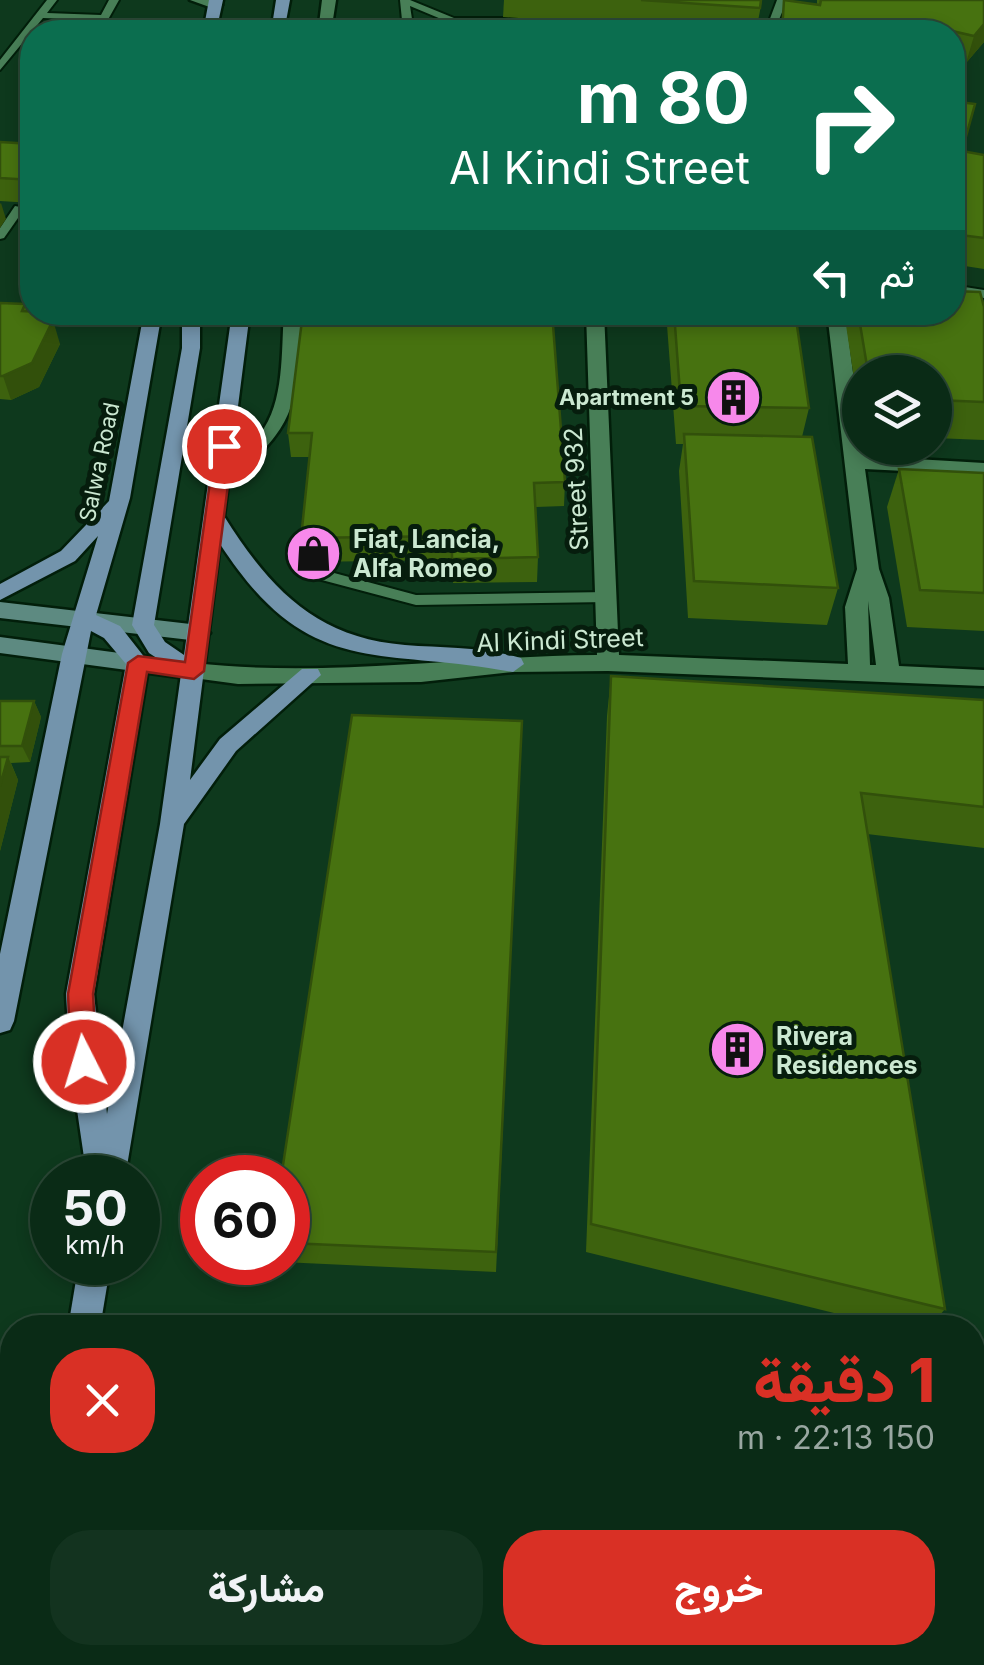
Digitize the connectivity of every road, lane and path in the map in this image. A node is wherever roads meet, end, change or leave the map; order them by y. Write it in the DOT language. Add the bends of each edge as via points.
graph roads {
  1 [pos="52,0"];
  2 [pos="114,0"];
  3 [pos="198,0"];
  4 [pos="405,0"];
  5 [pos="216,3"];
  6 [pos="40,15"];
  7 [pos="104,18"];
  8 [pos="36,20"];
  9 [pos="451,20"];
  10 [pos="20,42"];
  11 [pos="0,68"];
  12 [pos="20,214"];
  13 [pos="0,236"];
  14 [pos="150,325"];
  15 [pos="192,325"];
  16 [pos="239,325"];
  17 [pos="292,325"];
  18 [pos="595,325"];
  19 [pos="837,325"];
  20 [pos="842,365"];
  21 [pos="853,465"];
  22 [pos="909,465"];
  23 [pos="984,469"];
  24 [pos="220,480"];
  25 [pos="120,498"];
  26 [pos="216,520"];
  27 [pos="868,569"];
  28 [pos="323,575"];
  29 [pos="0,593"];
  30 [pos="608,598"];
  31 [pos="0,610"];
  32 [pos="84,619"];
  33 [pos="143,626"];
  34 [pos="199,633"];
  35 [pos="0,646"];
  36 [pos="73,654"];
  37 [pos="138,663"];
  38 [pos="608,663"];
  39 [pos="513,664"];
  40 [pos="194,671"];
  41 [pos="860,672"];
  42 [pos="888,672"];
  43 [pos="310,675"];
  44 [pos="984,678"];
  45 [pos="172,824"];
  46 [pos="0,1021"];
  47 [pos="99,1155"];
  48 [pos="114,1155"];
  49 [pos="91,1285"];
  50 [pos="86,1315"];
  1 -- 6 [label="lane"];
  2 -- 7 [label="lane"];
  3 -- 5 [label="street"];
  4 -- 9 [label="lane"];
  6 -- 7 [label="lane"];
  6 -- 8 [label="lane"];
  10 -- 11 [label="lane"];
  12 -- 13 [label="lane"];
  14 -- 25 [label="main road, Salwa Road"];
  15 -- 33 [label="main road"];
  16 -- 24 [label="main road"];
  17 -- 24 [label="street" via="276,425"];
  18 -- 30 [label="street, Street 932"];
  19 -- 20 [label="street"];
  21 -- 27 [label="street"];
  22 -- 23 [label="street"];
  24 -- 26 [label="main road"];
  25 -- 29 [label="main road" via="68,556"];
  25 -- 32 [label="main road, Salwa Road"];
  26 -- 34 [label="main road"];
  26 -- 39 [label="main road" via="261,586 333,638 374,649"];
  27 -- 41 [label="street" via="854,614"];
  27 -- 42 [label="street"];
  28 -- 30 [label="lane" via="416,600"];
  30 -- 38 [label="street, Street 932"];
  31 -- 32 [label="street"];
  32 -- 33 [label="street"];
  32 -- 36 [label="main road, Salwa Road"];
  32 -- 37 [label="main road" via="112,632"];
  33 -- 34 [label="street"];
  33 -- 40 [label="main road" via="161,653"];
  34 -- 40 [label="main road"];
  35 -- 36 [label="street, Al Kindi Street"];
  36 -- 37 [label="street, Al Kindi Street"];
  36 -- 46 [label="main road, Salwa Road"];
  37 -- 40 [label="street, Al Kindi Street"];
  37 -- 47 [label="main road" via="80,994"];
  38 -- 39 [label="street, Al Kindi Street"];
  38 -- 41 [label="street, Al Kindi Street"];
  39 -- 43 [label="street, Al Kindi Street" via="421,674"];
  40 -- 43 [label="street, Al Kindi Street"];
  40 -- 45 [label="main road"];
  41 -- 42 [label="street, Al Kindi Street"];
  42 -- 44 [label="street, Al Kindi Street"];
  43 -- 45 [label="main road" via="228,745"];
  45 -- 48 [label="main road"];
  49 -- 50 [label="main road"];
}
